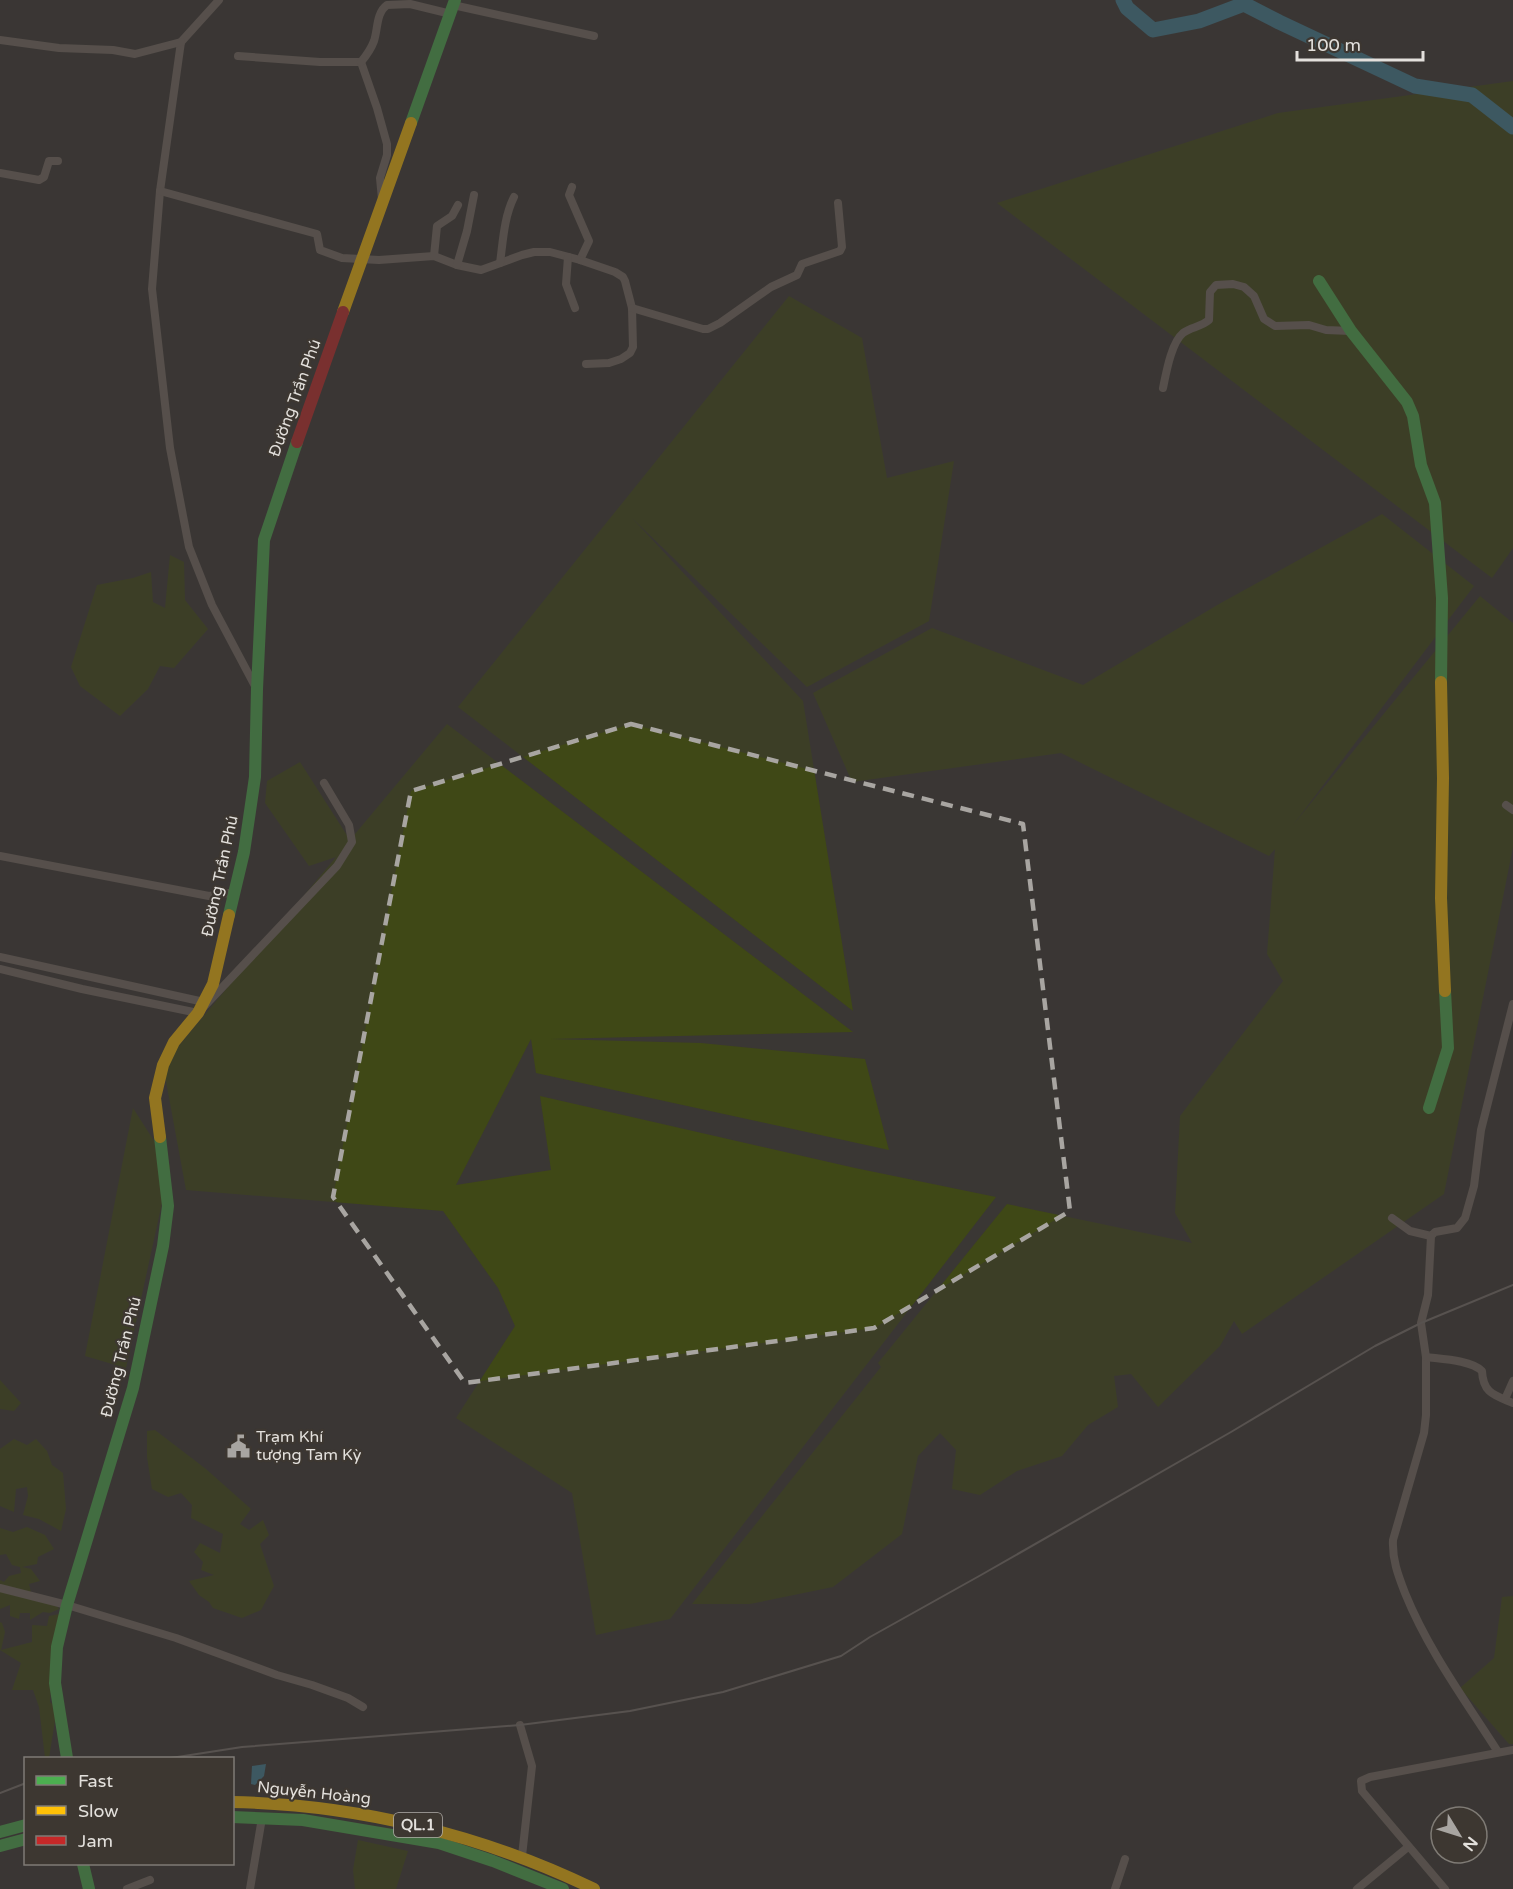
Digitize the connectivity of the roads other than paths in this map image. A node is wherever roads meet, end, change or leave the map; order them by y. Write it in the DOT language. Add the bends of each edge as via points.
graph roads {
  1 [pos="219,0"];
  2 [pos="453,6"];
  3 [pos="594,36"];
  4 [pos="0,40"];
  5 [pos="181,42"];
  6 [pos="238,57"];
  7 [pos="360,62"];
  8 [pos="58,161"];
  9 [pos="0,173"];
  10 [pos="572,187"];
  11 [pos="160,191"];
  12 [pos="474,195"];
  13 [pos="514,197"];
  14 [pos="382,202"];
  15 [pos="838,203"];
  16 [pos="458,205"];
  17 [pos="434,256"];
  18 [pos="568,257"];
  19 [pos="363,258"];
  20 [pos="580,260"];
  21 [pos="500,263"];
  22 [pos="457,265"];
  23 [pos="1319,281"];
  24 [pos="575,308"];
  25 [pos="632,308"];
  26 [pos="1351,331"];
  27 [pos="586,364"];
  28 [pos="1163,388"];
  29 [pos="256,689"];
  30 [pos="324,783"];
  31 [pos="0,856"];
  32 [pos="236,892"];
  33 [pos="0,957"];
  34 [pos="0,969"];
  35 [pos="1513,1004"];
  36 [pos="201,1007"];
  37 [pos="1429,1108"];
  38 [pos="1392,1218"];
  39 [pos="1431,1236"];
  40 [pos="1426,1357"];
  41 [pos="1513,1381"];
  42 [pos="1509,1401"];
  43 [pos="0,1588"];
  44 [pos="67,1605"];
  45 [pos="363,1707"];
  46 [pos="520,1725"];
  47 [pos="1513,1750"];
  48 [pos="1498,1752"];
  49 [pos="67,1757"];
  50 [pos="234,1802"];
  51 [pos="234,1817"];
  52 [pos="262,1818"];
  53 [pos="24,1826"];
  54 [pos="0,1832"];
  55 [pos="24,1840"];
  56 [pos="0,1846"];
  57 [pos="1408,1847"];
  58 [pos="522,1856"];
  59 [pos="1125,1859"];
  60 [pos="83,1865"];
  61 [pos="150,1880"];
  62 [pos="1118,1888"];
  63 [pos="88,1889"];
  64 [pos="127,1889"];
  65 [pos="250,1889"];
  66 [pos="563,1889"];
  67 [pos="594,1889"];
  68 [pos="1357,1889"];
  69 [pos="1445,1889"];
  1 -- 5 [label="street"];
  2 -- 3 [label="street"];
  2 -- 7 [label="street" via="387,5 380,15 373,44"];
  2 -- 14 [label="main road, Đường Trần Phú"];
  4 -- 5 [label="street" via="135,54"];
  5 -- 11 [label="street"];
  6 -- 7 [label="street"];
  7 -- 14 [label="street" via="387,144 380,178"];
  8 -- 9 [label="street" via="49,161 44,177 39,180"];
  10 -- 20 [label="street" via="569,195 589,241"];
  11 -- 19 [label="street" via="317,234 320,250 342,258"];
  11 -- 29 [label="street" via="152,289 178,492 189,547 212,605"];
  12 -- 22 [label="street"];
  13 -- 21 [label="street" via="509,206"];
  14 -- 19 [label="main road, Đường Trần Phú"];
  15 -- 25 [label="street" via="840,251 802,264 797,275 771,287 716,326 703,329"];
  16 -- 17 [label="street" via="452,216 437,226"];
  17 -- 19 [label="street"];
  17 -- 22 [label="street"];
  18 -- 20 [label="street"];
  18 -- 21 [label="street" via="534,252"];
  18 -- 24 [label="street" via="566,284"];
  19 -- 29 [label="main road, Đường Trần Phú" via="264,540"];
  20 -- 25 [label="street" via="623,277"];
  21 -- 22 [label="street" via="481,270"];
  23 -- 26 [label="main road"];
  25 -- 27 [label="street" via="630,353 609,363"];
  26 -- 28 [label="street" via="1309,325 1275,326 1264,319 1254,296 1244,287 1216,285 1210,292 1209,320 1178,339"];
  26 -- 37 [label="main road" via="1411,410 1437,523 1442,598 1442,897 1448,1048"];
  29 -- 32 [label="main road, Đường Trần Phú" via="255,777"];
  30 -- 36 [label="street" via="349,825 352,842 338,866"];
  31 -- 32 [label="street" via="209,896"];
  32 -- 36 [label="main road, Đường Trần Phú" via="213,984"];
  33 -- 36 [label="street"];
  34 -- 36 [label="street" via="82,989"];
  35 -- 39 [label="street" via="1481,1130 1474,1186 1465,1218 1457,1228"];
  36 -- 44 [label="main road, Đường Trần Phú" via="174,1042 158,1083 156,1098 168,1206 163,1246 133,1388"];
  38 -- 39 [label="street" via="1410,1232"];
  39 -- 40 [label="street" via="1428,1295 1421,1323"];
  40 -- 42 [label="street" via="1476,1366 1482,1371 1486,1389"];
  40 -- 48 [label="street" via="1424,1433 1393,1540 1395,1568 1438,1660"];
  41 -- 42 [label="street"];
  43 -- 44 [label="street"];
  44 -- 45 [label="street" via="176,1638 321,1688"];
  44 -- 49 [label="main road, Đường Trần Phú" via="57,1647 55,1683"];
  46 -- 58 [label="street" via="532,1766"];
  47 -- 48 [label="street"];
  48 -- 57 [label="street" via="1361,1781 1362,1791"];
  50 -- 58 [label="main road, Nguyễn Hoàng / QL.1" via="319,1808 401,1821"];
  51 -- 52 [label="main road, Nguyễn Hoàng / QL.1"];
  52 -- 65 [label="street"];
  52 -- 66 [label="main road, Nguyễn Hoàng / QL.1" via="303,1820 439,1843"];
  53 -- 54 [label="main road"];
  55 -- 56 [label="main road"];
  57 -- 68 [label="street"];
  57 -- 69 [label="street"];
  58 -- 67 [label="main road, Nguyễn Hoàng / QL.1"];
  59 -- 62 [label="street"];
  60 -- 63 [label="main road"];
  61 -- 64 [label="street"];
}
